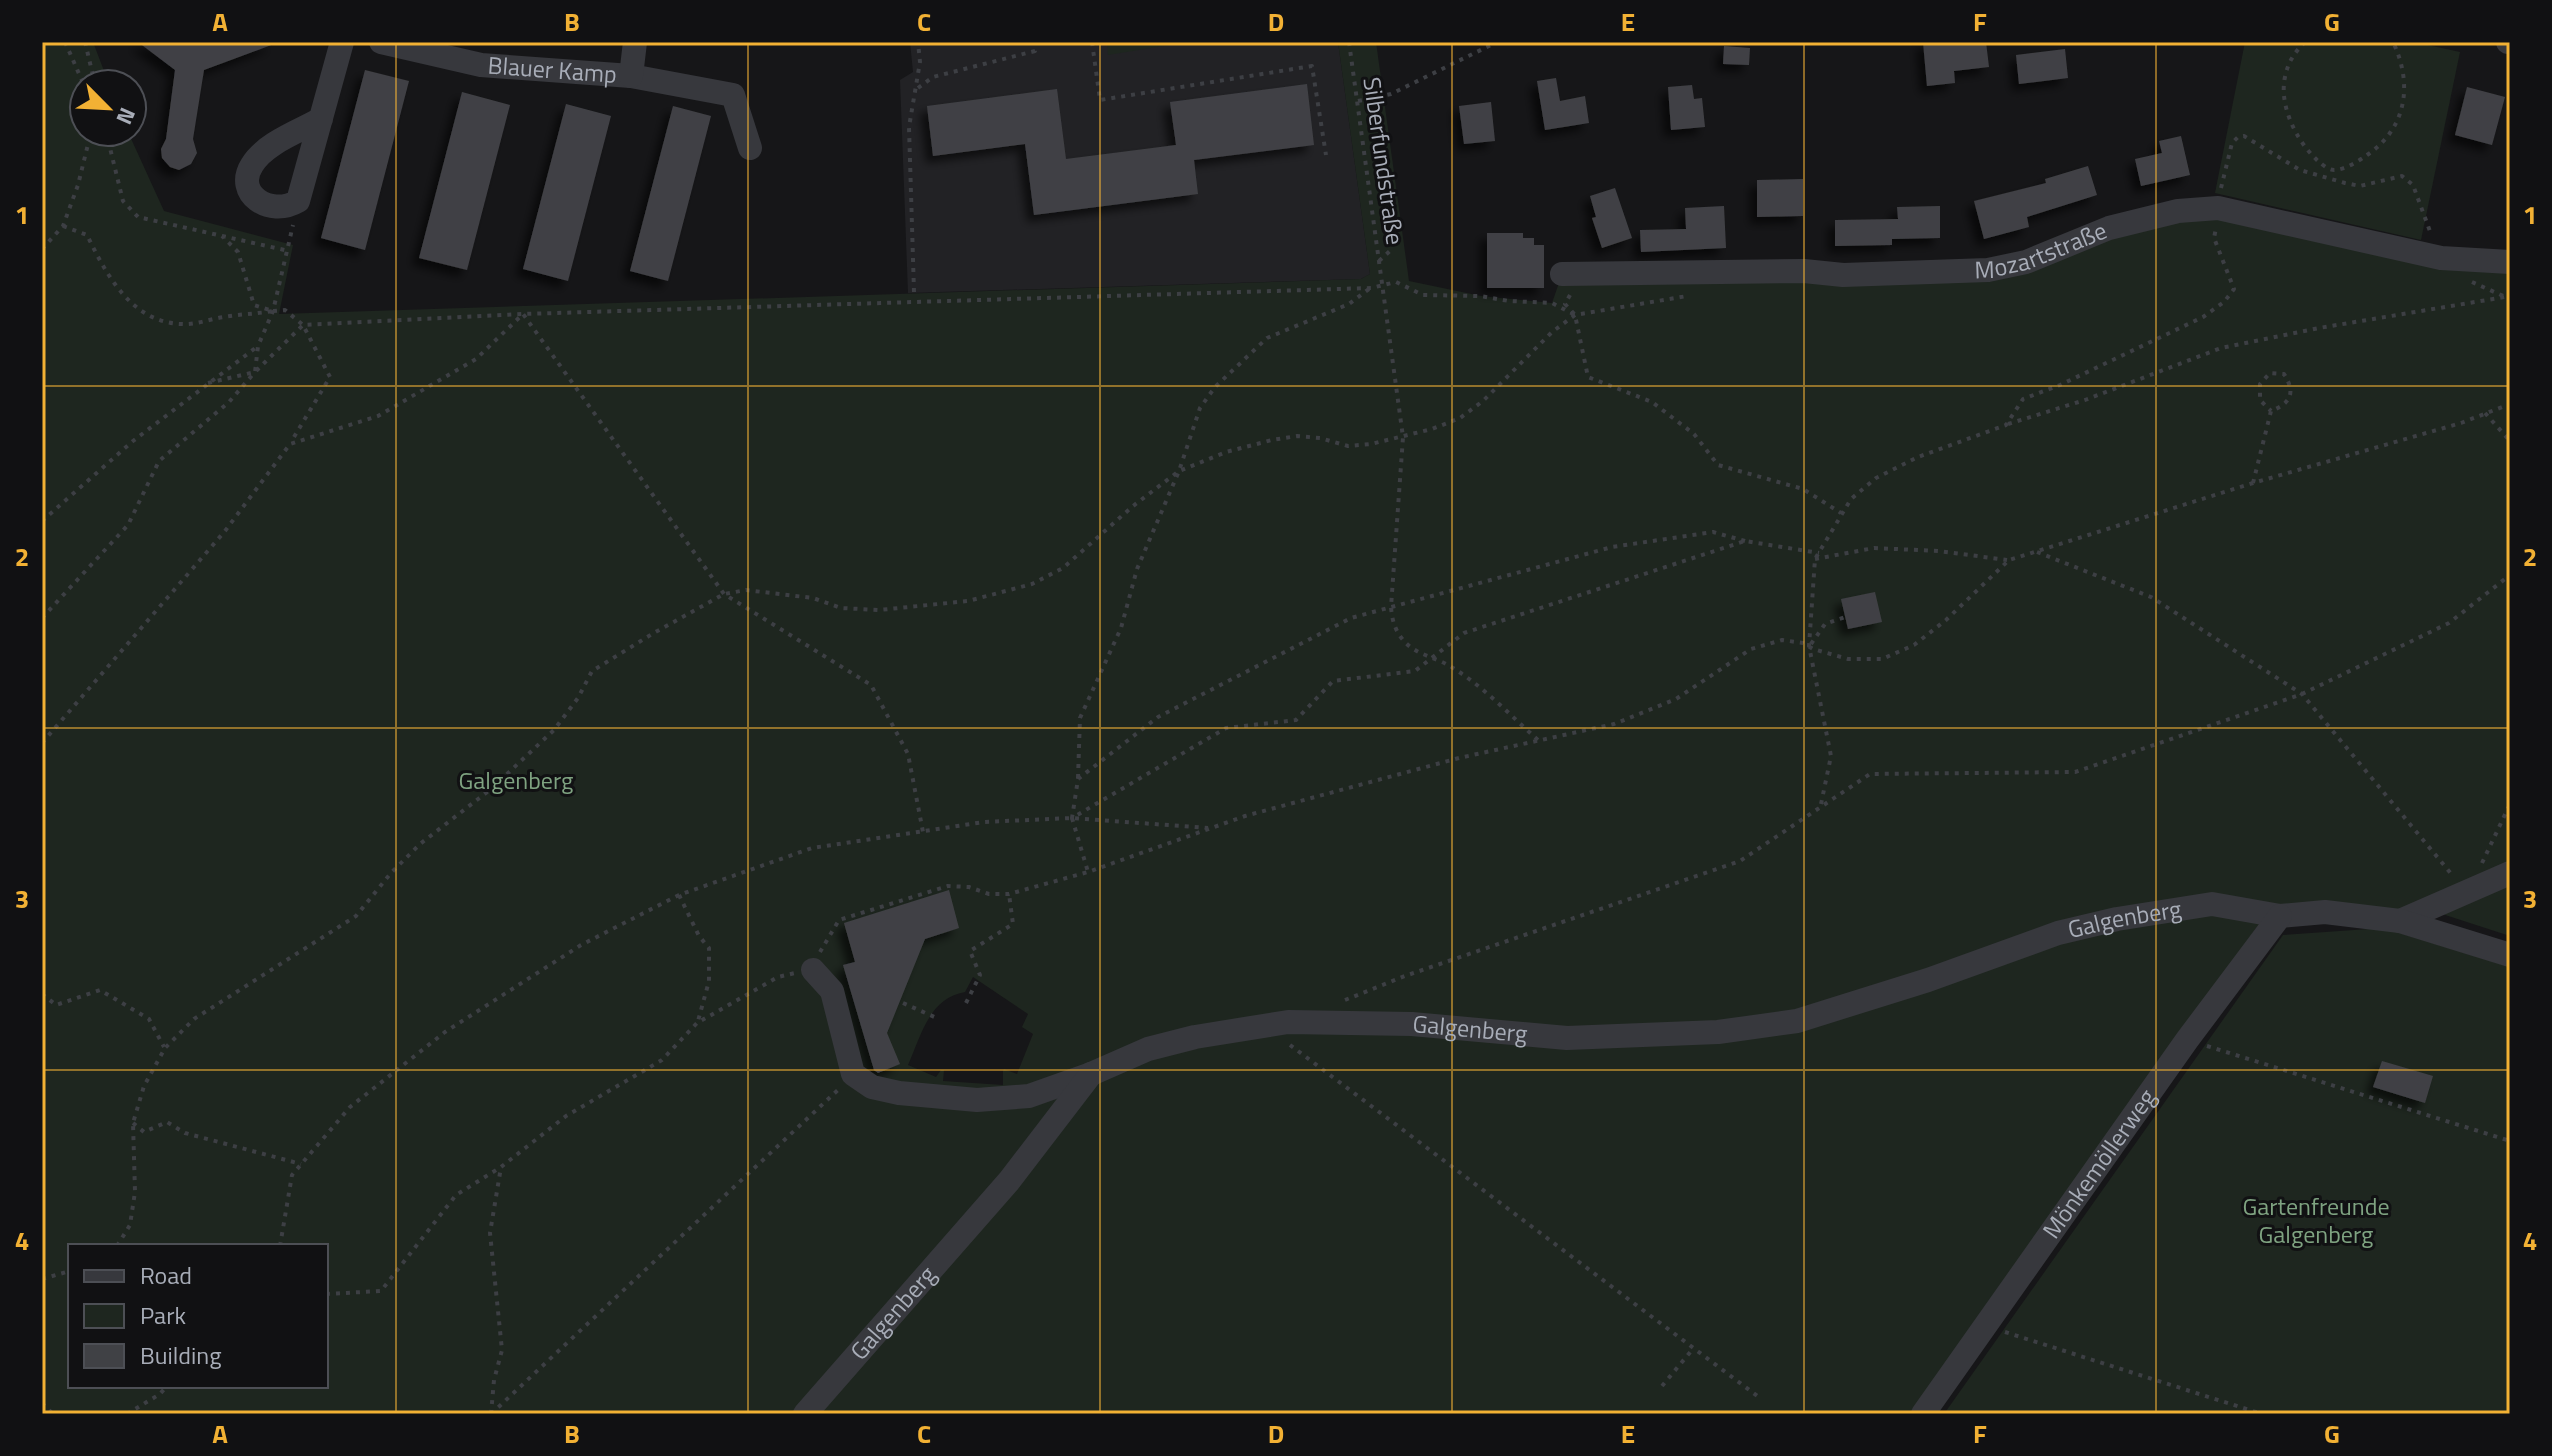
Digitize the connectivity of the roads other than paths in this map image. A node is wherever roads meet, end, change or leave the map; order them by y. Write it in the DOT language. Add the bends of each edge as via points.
graph roads {
  1 [pos="342,42"];
  2 [pos="381,42"];
  3 [pos="635,42"];
  4 [pos="631,76"];
  5 [pos="321,119"];
  6 [pos="750,148"];
  7 [pos="2510,262"];
  8 [pos="1562,274"];
  9 [pos="2510,873"];
  10 [pos="2280,916"];
  11 [pos="2400,921"];
  12 [pos="2510,955"];
  13 [pos="813,970"];
  14 [pos="1091,1074"];
  15 [pos="805,1414"];
  16 [pos="1923,1414"];
  1 -- 5 [label="street"];
  2 -- 4 [label="street, Blauer Kamp" via="481,65"];
  3 -- 4 [label="street, Blauer Kamp"];
  4 -- 6 [label="street, Blauer Kamp" via="733,95"];
  5 -- 5 [label="street" via="262,153 250,166 251,195 262,204 286,208 298,201"];
  7 -- 8 [label="street, Mozartstraße" via="2441,258 2218,208 2178,211 2109,228 2026,262 1988,270"];
  9 -- 11 [label="street"];
  10 -- 11 [label="street, Galgenberg" via="2325,912"];
  10 -- 14 [label="street, Galgenberg" via="2212,904 2117,919 2058,933 1797,1021 1718,1032 1567,1038 1412,1024 1288,1022 1148,1049"];
  10 -- 16 [label="street, Mönkemöllerweg"];
  11 -- 12 [label="street, Galgenberg"];
  13 -- 14 [label="street" via="832,991 853,1074 872,1087 977,1100 1029,1096"];
  14 -- 15 [label="street, Galgenberg" via="1009,1181"];
}
